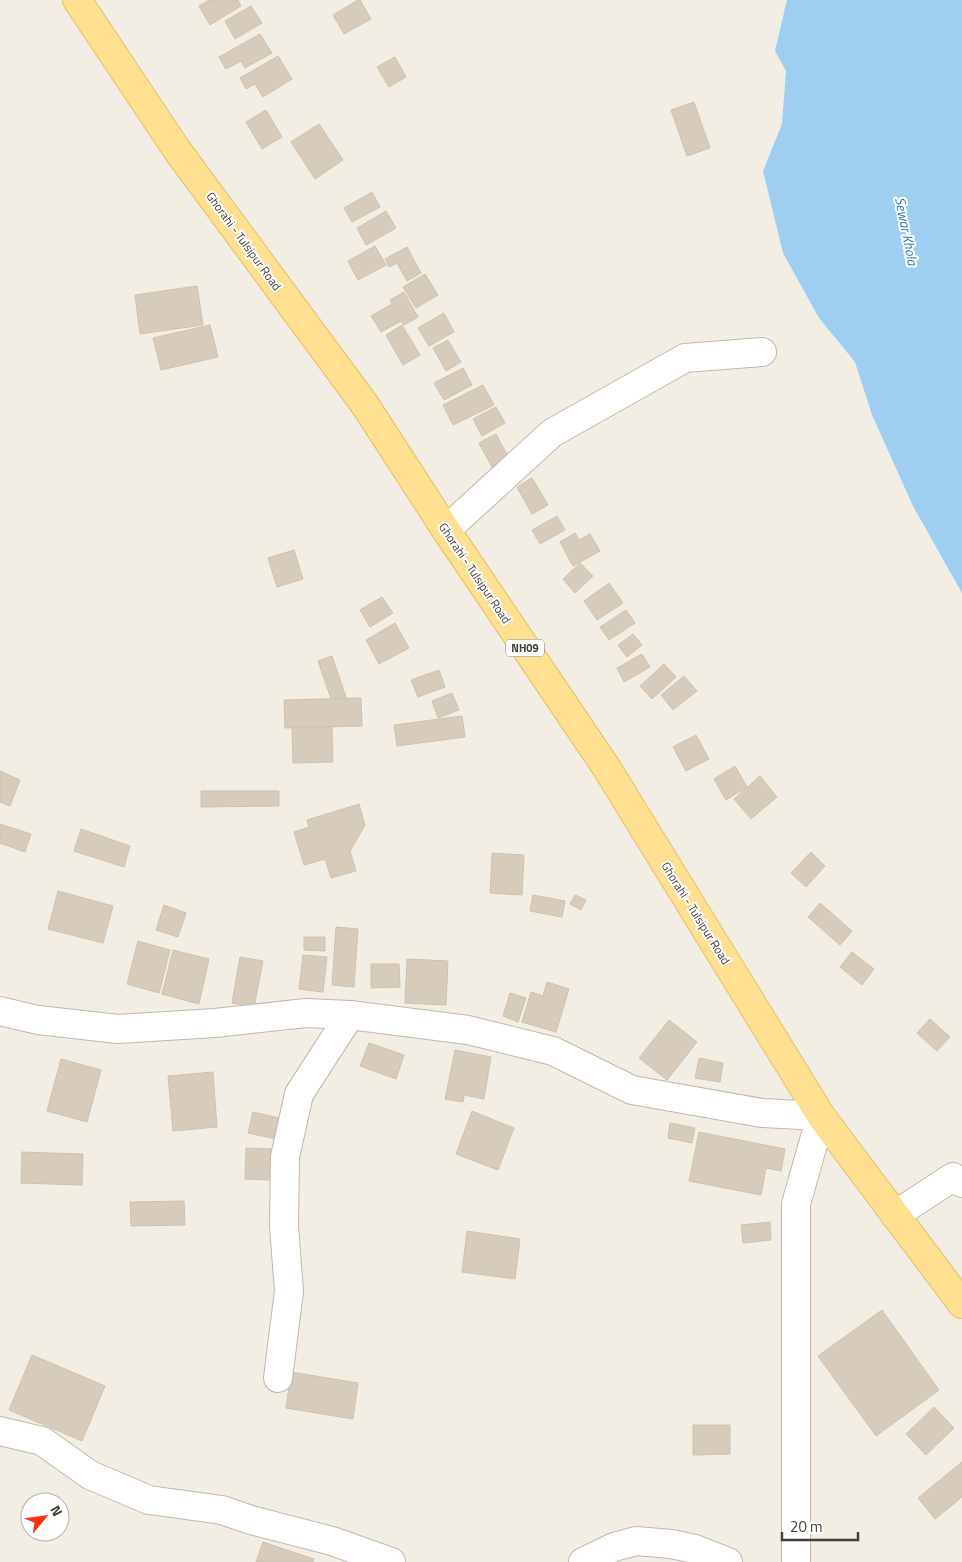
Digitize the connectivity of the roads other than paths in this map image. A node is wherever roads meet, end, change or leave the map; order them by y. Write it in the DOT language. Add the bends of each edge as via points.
graph roads {
  1 [pos="76,0"];
  2 [pos="762,352"];
  3 [pos="446,530"];
  4 [pos="0,1011"];
  5 [pos="350,1015"];
  6 [pos="821,1116"];
  7 [pos="962,1184"];
  8 [pos="895,1215"];
  9 [pos="962,1304"];
  10 [pos="278,1378"];
  11 [pos="0,1432"];
  12 [pos="391,1562"];
  13 [pos="583,1562"];
  14 [pos="728,1562"];
  15 [pos="796,1562"];
  1 -- 3 [label="main road, Ghorahi - Tulsipur Road / NH09" via="177,150 365,405"];
  2 -- 3 [label="street" via="685,358 552,433"];
  3 -- 6 [label="main road, Ghorahi - Tulsipur Road / NH09" via="606,768"];
  4 -- 5 [label="street" via="38,1020 118,1029 306,1013"];
  5 -- 6 [label="street" via="468,1030 553,1051 632,1090 762,1114"];
  5 -- 10 [label="street" via="299,1094 285,1156 284,1226 289,1291"];
  6 -- 8 [label="main road, Ghorahi - Tulsipur Road / NH09"];
  6 -- 15 [label="street" via="796,1204"];
  7 -- 8 [label="street" via="953,1177"];
  8 -- 9 [label="main road, Ghorahi - Tulsipur Road / NH09"];
  11 -- 12 [label="street" via="42,1442 90,1475 149,1500 222,1510 332,1540"];
  13 -- 14 [label="street" via="636,1541 695,1549"];
}
